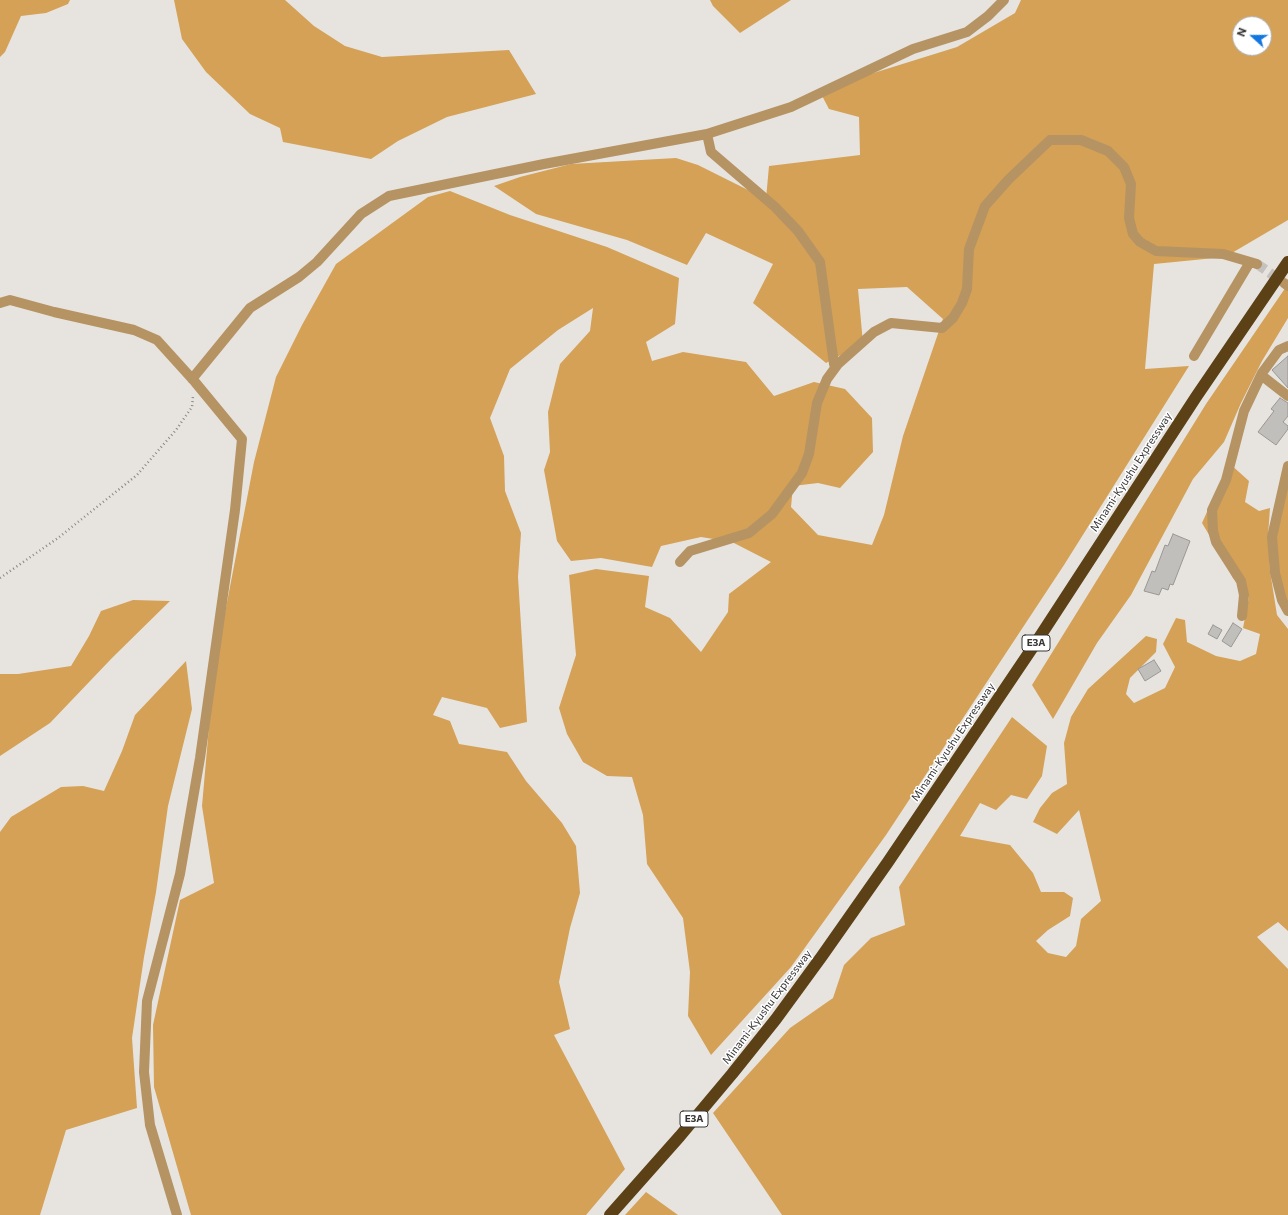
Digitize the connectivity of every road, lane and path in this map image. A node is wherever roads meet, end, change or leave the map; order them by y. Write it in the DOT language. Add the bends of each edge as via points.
graph roads {
  1 [pos="1004,0"];
  2 [pos="706,134"];
  3 [pos="1288,262"];
  4 [pos="0,303"];
  5 [pos="1288,346"];
  6 [pos="1194,356"];
  7 [pos="838,364"];
  8 [pos="1261,375"];
  9 [pos="193,380"];
  10 [pos="1288,396"];
  11 [pos="1288,466"];
  12 [pos="680,562"];
  13 [pos="0,578"];
  14 [pos="1288,611"];
  15 [pos="1242,616"];
  16 [pos="177,1215"];
  17 [pos="610,1215"];
  1 -- 2 [label="street" via="967,32 913,49 791,107"];
  2 -- 7 [label="street" via="711,152 775,206 798,231 820,262 834,364"];
  2 -- 9 [label="street" via="389,196 361,214 317,262 299,277 250,308"];
  3 -- 17 [label="highway, Minami-Kyushu Expressway / E3A" via="888,862 776,1020 680,1136"];
  4 -- 9 [label="street" via="10,300 134,330 157,340"];
  5 -- 8 [label="street" via="1279,350"];
  6 -- 7 [label="street" via="1254,263 1223,254 1156,252 1133,234 1128,218 1131,184 1124,167 1108,151 1081,140 1050,140 985,206 969,249 967,289 953,318 942,328 891,322 874,332"];
  7 -- 12 [label="street" via="827,379 817,403 809,454 802,473 772,514 749,533 690,551"];
  8 -- 10 [label="street"];
  8 -- 15 [label="street" via="1244,411 1226,480 1212,510 1216,542 1241,580 1244,595"];
  9 -- 13 [label="path" via="192,408 137,475 58,538"];
  9 -- 16 [label="street" via="242,439 235,510 200,758 180,874 147,1001 144,1072 150,1125"];
  11 -- 14 [label="street" via="1272,537 1275,574 1282,600"];
}
